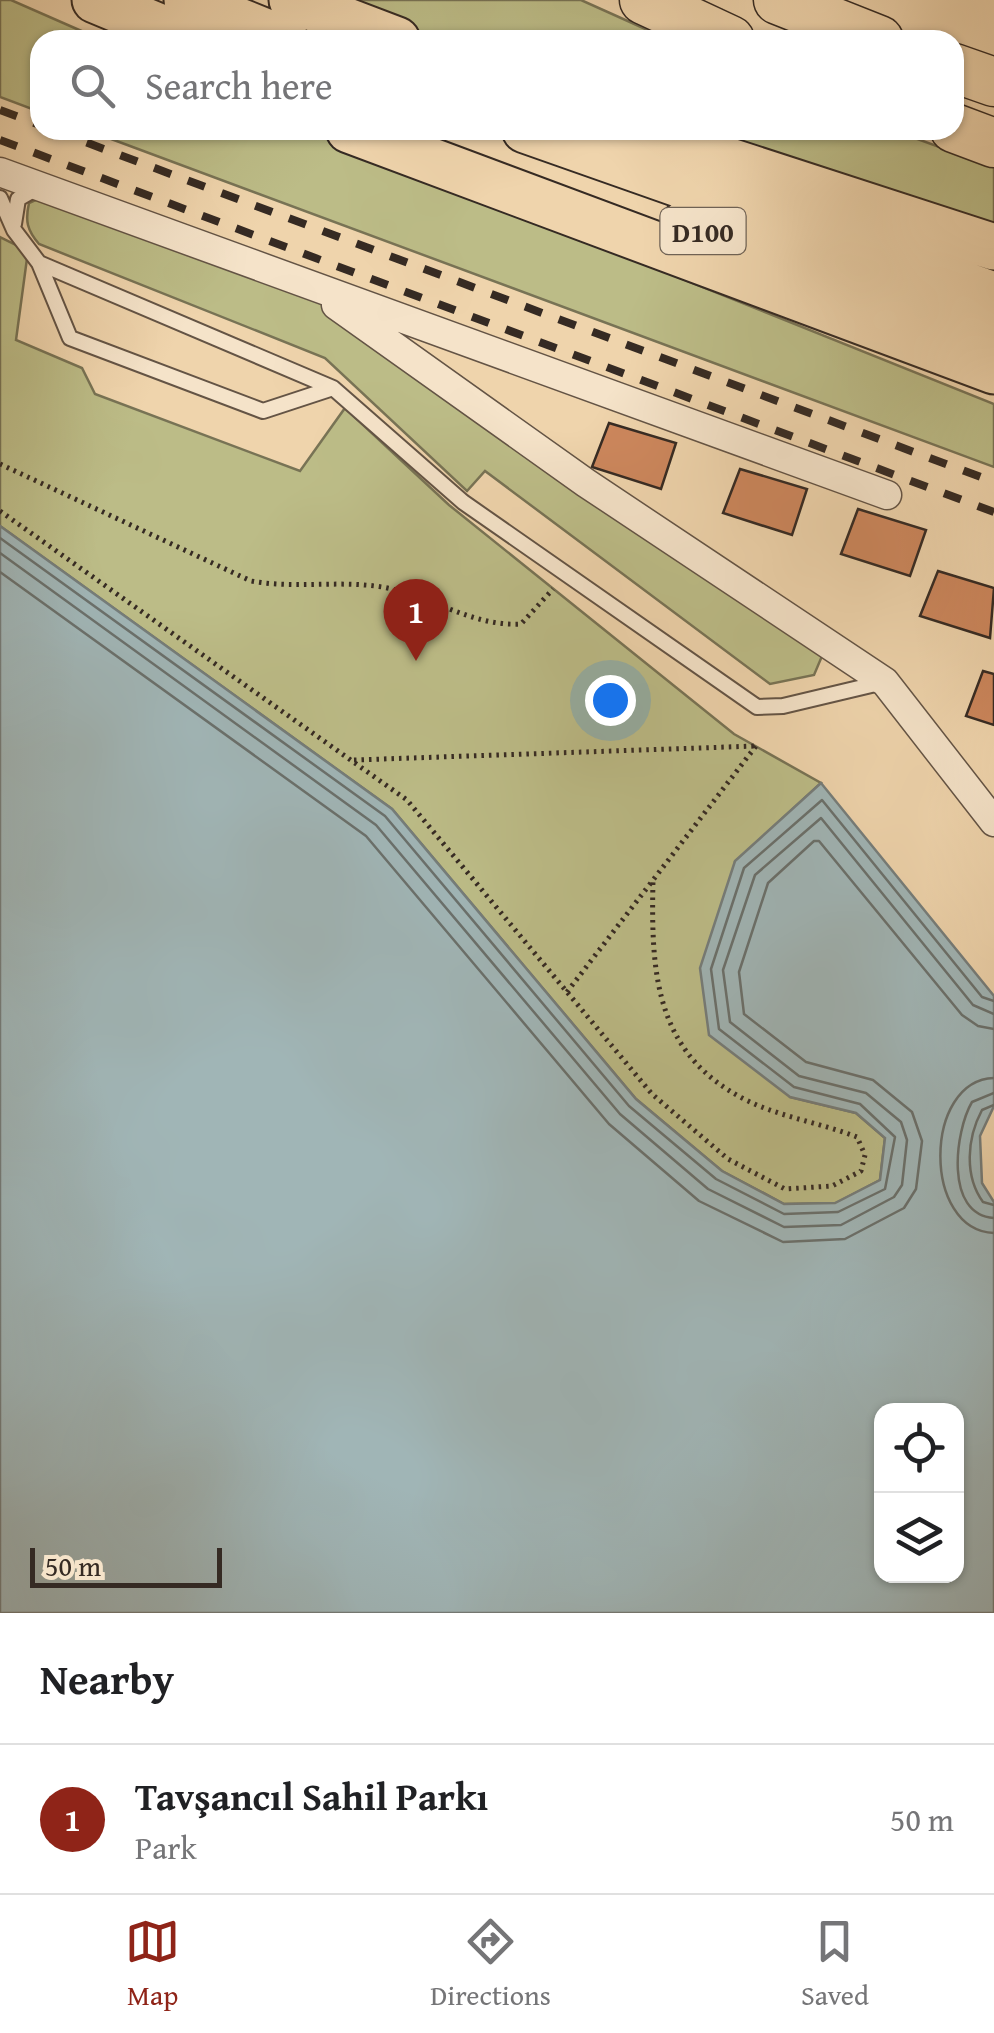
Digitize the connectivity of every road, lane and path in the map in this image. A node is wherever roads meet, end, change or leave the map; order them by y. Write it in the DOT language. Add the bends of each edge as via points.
graph roads {
  1 [pos="187,0"];
  2 [pos="292,0"];
  3 [pos="644,0"];
  4 [pos="778,0"];
  5 [pos="100,2"];
  6 [pos="155,30"];
  7 [pos="168,30"];
  8 [pos="261,30"];
  9 [pos="371,30"];
  10 [pos="708,30"];
  11 [pos="854,30"];
  12 [pos="964,72"];
  13 [pos="994,82"];
  14 [pos="964,132"];
  15 [pos="376,140"];
  16 [pos="442,140"];
  17 [pos="553,140"];
  18 [pos="665,140"];
  19 [pos="994,143"];
  20 [pos="0,172"];
  21 [pos="41,186"];
  22 [pos="0,198"];
  23 [pos="14,230"];
  24 [pos="994,247"];
  25 [pos="39,263"];
  26 [pos="302,281"];
  27 [pos="994,295"];
  28 [pos="994,329"];
  29 [pos="994,371"];
  30 [pos="334,388"];
  31 [pos="0,464"];
  32 [pos="888,495"];
  33 [pos="0,511"];
  34 [pos="554,589"];
  35 [pos="885,682"];
  36 [pos="350,760"];
  37 [pos="994,821"];
  38 [pos="653,880"];
  39 [pos="567,992"];
  1 -- 8 [label="highway"];
  2 -- 9 [label="highway"];
  3 -- 10 [label="highway"];
  4 -- 11 [label="highway"];
  5 -- 6 [label="highway"];
  5 -- 7 [label="highway"];
  12 -- 13 [label="highway"];
  14 -- 19 [label="highway"];
  15 -- 29 [label="highway"];
  16 -- 28 [label="highway, D100"];
  17 -- 27 [label="highway"];
  18 -- 24 [label="highway"];
  20 -- 21 [label="street"];
  21 -- 23 [label="lane" via="18,199"];
  21 -- 26 [label="street"];
  22 -- 23 [label="lane"];
  23 -- 25 [label="lane"];
  25 -- 30 [label="lane"];
  25 -- 30 [label="lane" via="70,338 263,412"];
  26 -- 32 [label="street"];
  26 -- 35 [label="street" via="586,483"];
  30 -- 35 [label="lane" via="463,502 757,707"];
  31 -- 34 [label="path" via="252,580 384,587 494,626 522,624"];
  33 -- 36 [label="path"];
  35 -- 37 [label="street"];
  36 -- 38 [label="path" via="756,746"];
  36 -- 39 [label="path" via="407,800"];
  38 -- 39 [label="path"];
  38 -- 39 [label="path" via="656,978 680,1047 749,1102 857,1137 865,1155 861,1171 832,1186 785,1188 728,1158 652,1094"];
}
